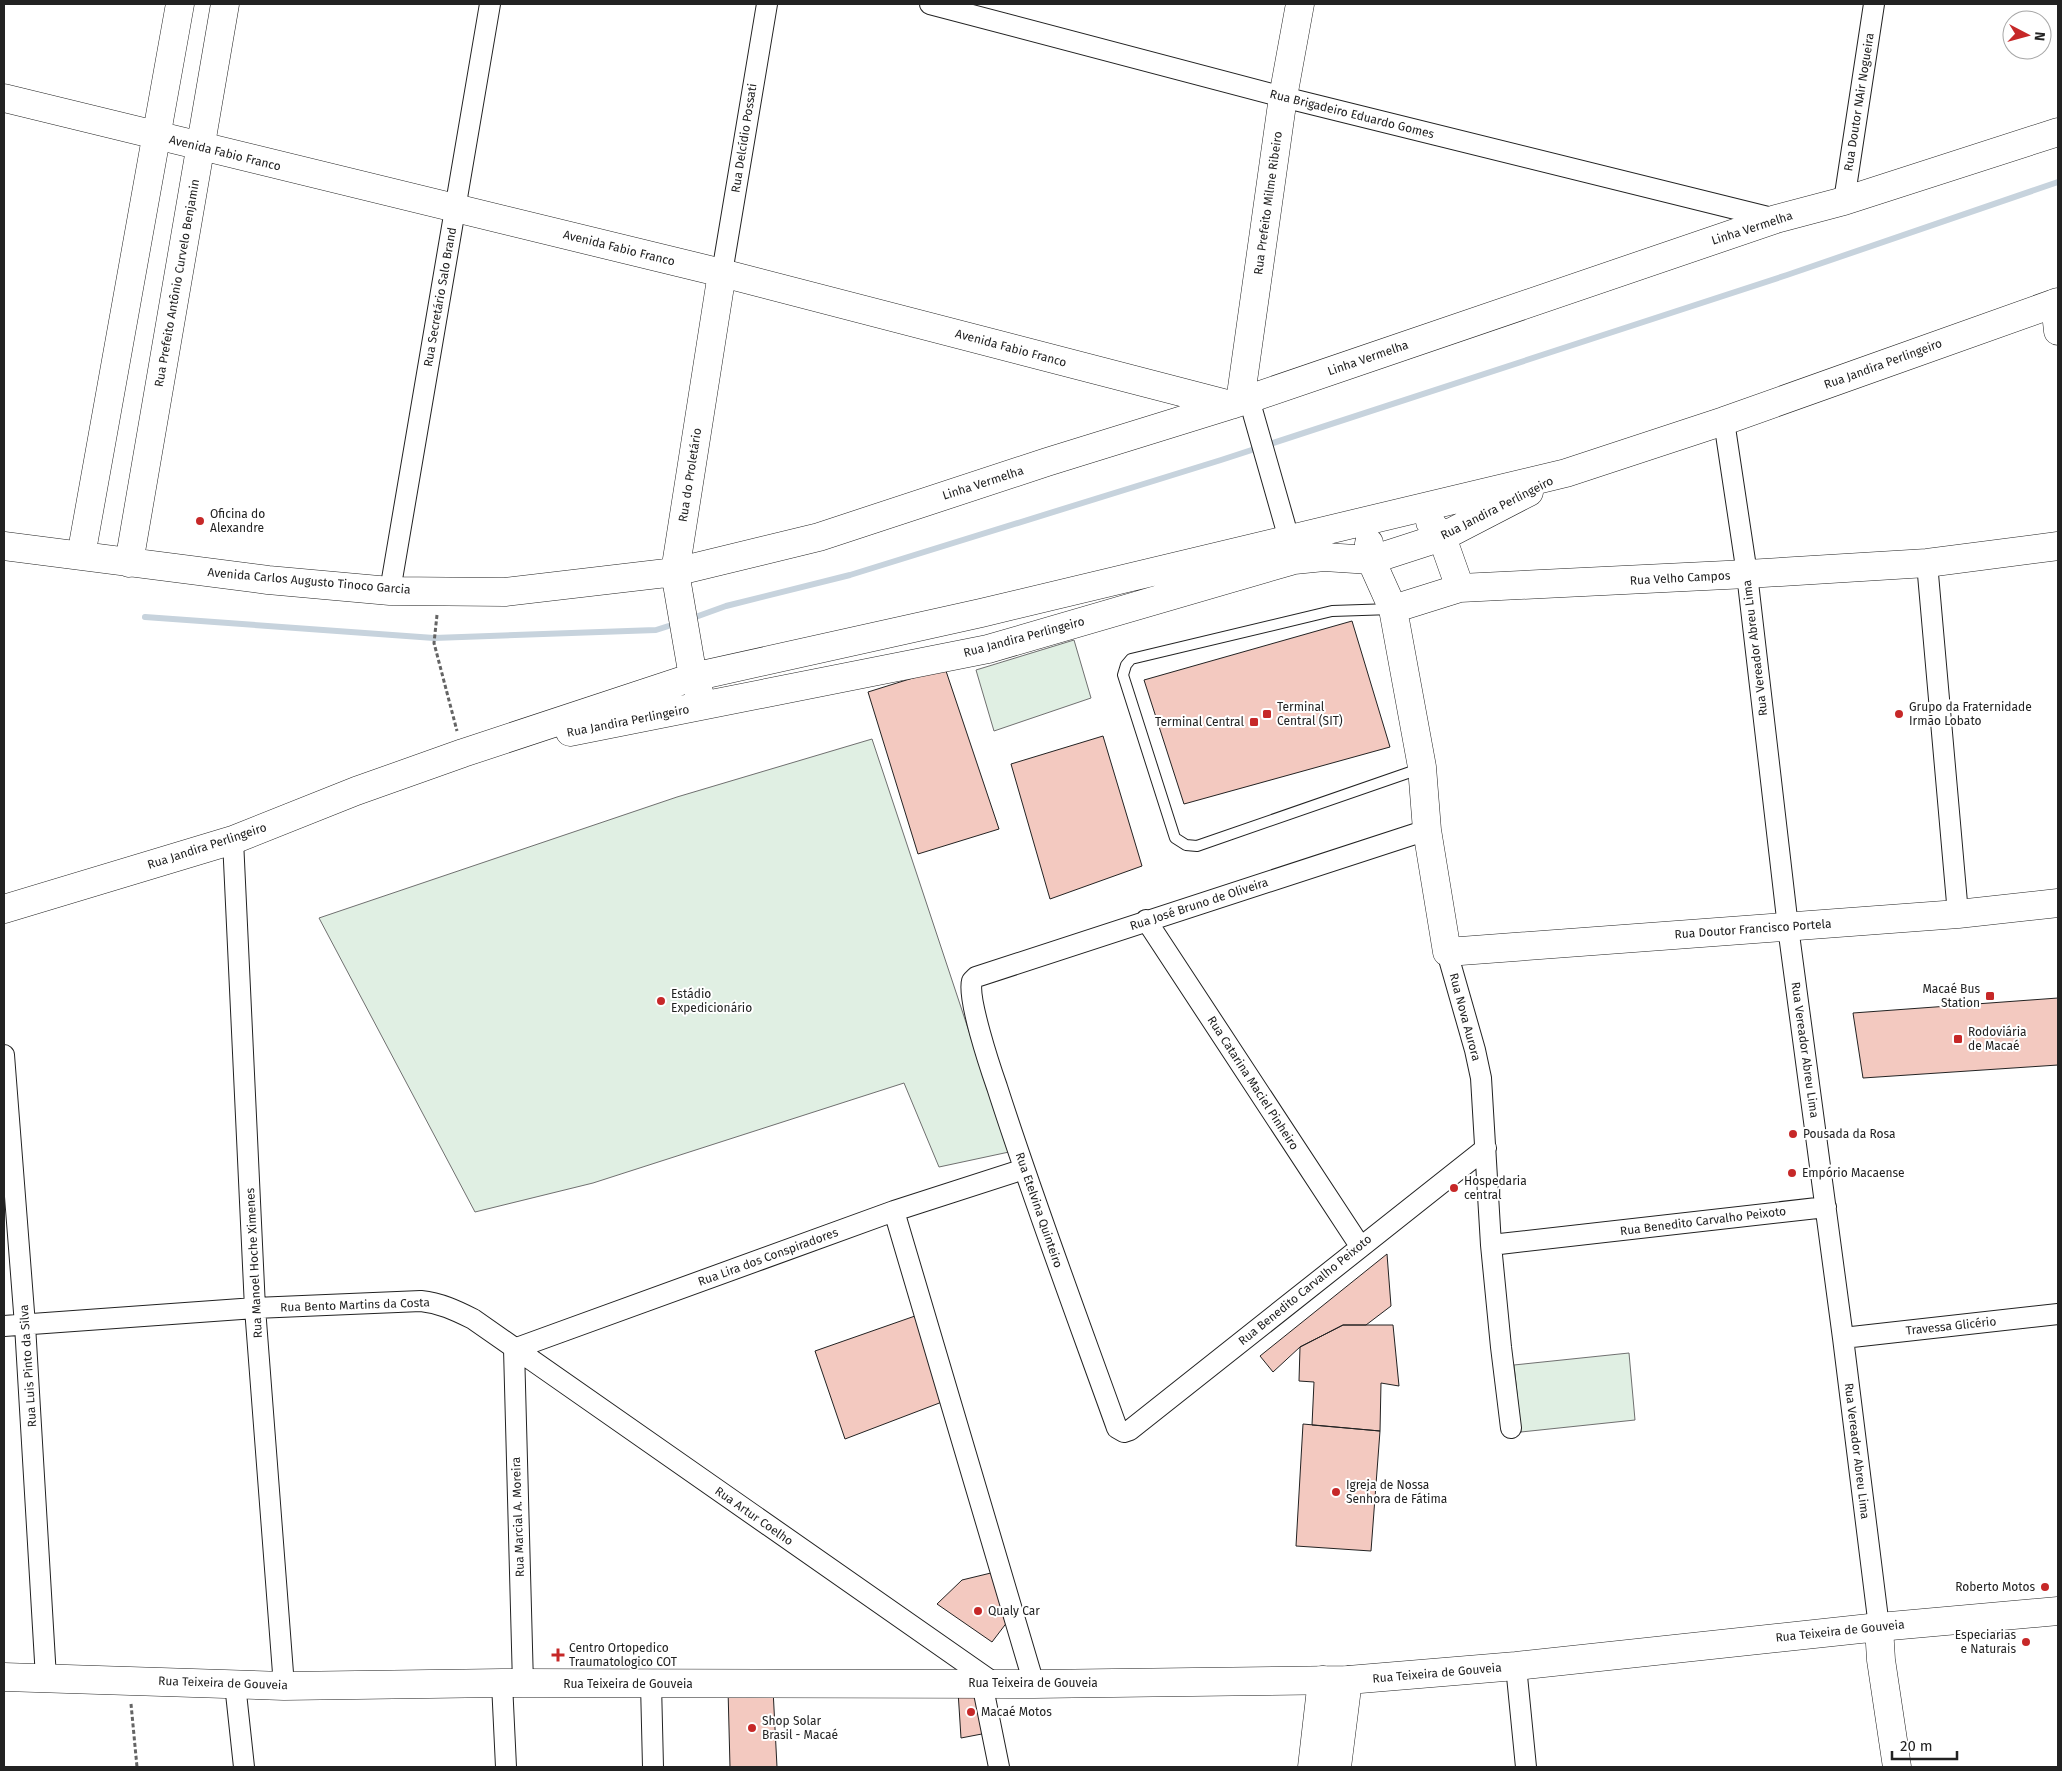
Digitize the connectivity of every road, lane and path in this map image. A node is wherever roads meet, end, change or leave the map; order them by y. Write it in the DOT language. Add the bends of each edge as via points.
graph roads {
  1 [pos="180,4"];
  2 [pos="225,4"];
  3 [pos="490,4"];
  4 [pos="767,4"];
  5 [pos="930,4"];
  6 [pos="1300,4"];
  7 [pos="1874,4"];
  8 [pos="1284,97"];
  9 [pos="4,98"];
  10 [pos="2058,132"];
  11 [pos="156,136"];
  12 [pos="201,148"];
  13 [pos="1844,201"];
  14 [pos="455,208"];
  15 [pos="1776,218"];
  16 [pos="722,273"];
  17 [pos="2056,303"];
  18 [pos="2058,330"];
  19 [pos="1159,387"];
  20 [pos="1240,402"];
  21 [pos="1724,421"];
  22 [pos="1148,431"];
  23 [pos="1566,473"];
  24 [pos="1418,508"];
  25 [pos="1371,519"];
  26 [pos="1442,537"];
  27 [pos="1289,539"];
  28 [pos="4,546"];
  29 [pos="2058,546"];
  30 [pos="81,556"];
  31 [pos="1371,560"];
  32 [pos="129,563"];
  33 [pos="1927,563"];
  34 [pos="1747,574"];
  35 [pos="676,578"];
  36 [pos="1460,588"];
  37 [pos="390,591"];
  38 [pos="1393,609"];
  39 [pos="981,613"];
  40 [pos="436,624"];
  41 [pos="988,649"];
  42 [pos="692,676"];
  43 [pos="714,705"];
  44 [pos="464,753"];
  45 [pos="1422,767"];
  46 [pos="1428,830"];
  47 [pos="233,840"];
  48 [pos="2058,903"];
  49 [pos="4,909"];
  50 [pos="1958,914"];
  51 [pos="1146,920"];
  52 [pos="1788,927"];
  53 [pos="1447,952"];
  54 [pos="972,981"];
  55 [pos="4,1054"];
  56 [pos="1486,1148"];
  57 [pos="1024,1170"];
  58 [pos="1826,1207"];
  59 [pos="894,1210"];
  60 [pos="1491,1245"];
  61 [pos="1360,1246"];
  62 [pos="255,1308"];
  63 [pos="2058,1314"];
  64 [pos="26,1325"];
  65 [pos="4,1326"];
  66 [pos="1843,1338"];
  67 [pos="514,1350"];
  68 [pos="1511,1428"];
  69 [pos="1124,1432"];
  70 [pos="2058,1611"];
  71 [pos="1879,1627"];
  72 [pos="1516,1666"];
  73 [pos="4,1677"];
  74 [pos="46,1678"];
  75 [pos="1335,1680"];
  76 [pos="129,1681"];
  77 [pos="988,1683"];
  78 [pos="235,1684"];
  79 [pos="513,1684"];
  80 [pos="651,1684"];
  81 [pos="1034,1684"];
  82 [pos="284,1686"];
  83 [pos="138,1767"];
  84 [pos="244,1767"];
  85 [pos="506,1767"];
  86 [pos="653,1767"];
  87 [pos="999,1767"];
  88 [pos="1312,1767"];
  89 [pos="1337,1767"];
  90 [pos="1526,1767"];
  91 [pos="1897,1767"];
  1 -- 11 [label="main road"];
  2 -- 12 [label="main road, Rua Prefeito Antônio Curvelo Benjamin"];
  3 -- 14 [label="street, Rua Secretário Salo Brand"];
  4 -- 16 [label="street, Rua Delcídio Possati"];
  5 -- 8 [label="street, Rua Brigadeiro Eduardo Gomes"];
  6 -- 8 [label="main road, Rua Prefeito Milme Ribeiro"];
  7 -- 13 [label="street, Rua Doutor NAir Nogueira"];
  8 -- 15 [label="street, Rua Brigadeiro Eduardo Gomes"];
  8 -- 20 [label="main road, Rua Prefeito Milme Ribeiro"];
  9 -- 11 [label="main road, Avenida Fabio Franco"];
  10 -- 13 [label="main road, Linha Vermelha"];
  11 -- 12 [label="main road, Avenida Fabio Franco"];
  11 -- 30 [label="main road"];
  12 -- 14 [label="main road, Avenida Fabio Franco"];
  12 -- 32 [label="main road, Rua Prefeito Antônio Curvelo Benjamin"];
  13 -- 15 [label="main road, Linha Vermelha"];
  14 -- 16 [label="main road, Avenida Fabio Franco"];
  14 -- 37 [label="street, Rua Secretário Salo Brand"];
  15 -- 20 [label="main road, Linha Vermelha"];
  16 -- 19 [label="main road, Avenida Fabio Franco"];
  16 -- 35 [label="main road, Rua do Proletário"];
  17 -- 18 [label="main road"];
  17 -- 21 [label="main road, Rua Jandira Perlingeiro"];
  19 -- 20 [label="main road, Avenida Fabio Franco"];
  19 -- 22 [label="main road" via="1161,410"];
  20 -- 22 [label="main road, Linha Vermelha"];
  20 -- 27 [label="street" via="1259,432"];
  21 -- 23 [label="main road, Rua Jandira Perlingeiro"];
  21 -- 34 [label="street, Rua Vereador Abreu Lima"];
  22 -- 35 [label="main road, Linha Vermelha"];
  23 -- 24 [label="main road, Rua Jandira Perlingeiro"];
  23 -- 26 [label="main road, Rua Jandira Perlingeiro"];
  24 -- 25 [label="main road, Rua Jandira Perlingeiro"];
  24 -- 26 [label="main road"];
  25 -- 27 [label="main road, Rua Jandira Perlingeiro"];
  25 -- 31 [label="main road"];
  26 -- 31 [label="main road, Rua Jandira Perlingeiro"];
  26 -- 36 [label="main road"];
  27 -- 39 [label="main road, Rua Jandira Perlingeiro"];
  28 -- 30 [label="main road, Avenida Carlos Augusto Tinoco Garcia"];
  29 -- 33 [label="main road, Rua Velho Campos"];
  30 -- 32 [label="main road, Avenida Carlos Augusto Tinoco Garcia"];
  31 -- 38 [label="main road, Rua Nova Aurora"];
  31 -- 41 [label="main road, Rua Jandira Perlingeiro" via="1324,557 1277,564"];
  32 -- 37 [label="main road, Avenida Carlos Augusto Tinoco Garcia"];
  33 -- 34 [label="main road, Rua Velho Campos"];
  33 -- 50 [label="street"];
  34 -- 36 [label="main road, Rua Velho Campos"];
  34 -- 52 [label="street, Rua Vereador Abreu Lima"];
  35 -- 37 [label="main road, Avenida Carlos Augusto Tinoco Garcia" via="505,592"];
  35 -- 42 [label="main road, Rua do Proletário"];
  36 -- 38 [label="main road, Rua Velho Campos"];
  38 -- 45 [label="main road, Rua Nova Aurora"];
  38 -- 45 [label="lane" via="1332,611 1132,659 1123,675 1175,838 1186,845 1197,846"];
  39 -- 41 [label="main road" via="989,626"];
  39 -- 42 [label="main road, Rua Jandira Perlingeiro"];
  40 -- 44 [label="path" via="434,642"];
  41 -- 43 [label="main road, Rua Jandira Perlingeiro"];
  42 -- 43 [label="main road, Rua do Proletário" via="703,698"];
  42 -- 44 [label="main road, Rua Jandira Perlingeiro"];
  43 -- 44 [label="main road, Rua Jandira Perlingeiro"];
  44 -- 47 [label="main road, Rua Jandira Perlingeiro" via="356,791"];
  45 -- 46 [label="main road, Rua Nova Aurora"];
  46 -- 51 [label="street, Rua José Bruno de Oliveira"];
  46 -- 53 [label="main road, Rua Nova Aurora"];
  47 -- 49 [label="main road, Rua Jandira Perlingeiro"];
  47 -- 62 [label="street, Rua Manoel Hoche Ximenes"];
  48 -- 50 [label="main road, Rua Doutor Francisco Portela"];
  50 -- 52 [label="main road, Rua Doutor Francisco Portela"];
  51 -- 54 [label="street, Rua José Bruno de Oliveira"];
  51 -- 61 [label="street, Rua Catarina Maciel Pinheiro"];
  52 -- 53 [label="main road, Rua Doutor Francisco Portela"];
  52 -- 58 [label="street, Rua Vereador Abreu Lima"];
  53 -- 56 [label="street, Rua Nova Aurora" via="1481,1078"];
  54 -- 57 [label="street, Rua Etelvina Quinteiro" via="971,991 984,1047"];
  55 -- 64 [label="street, Rua Luis Pinto da Silva"];
  56 -- 60 [label="street, Rua Nova Aurora"];
  56 -- 61 [label="street, Rua Benedito Carvalho Peixoto"];
  57 -- 59 [label="street, Rua Lira dos Conspiradores"];
  57 -- 69 [label="street, Rua Etelvina Quinteiro" via="1117,1428"];
  58 -- 60 [label="street, Rua Benedito Carvalho Peixoto"];
  58 -- 66 [label="street, Rua Vereador Abreu Lima"];
  59 -- 67 [label="street, Rua Lira dos Conspiradores"];
  59 -- 81 [label="street"];
  60 -- 68 [label="street, Rua Nova Aurora"];
  61 -- 69 [label="street, Rua Benedito Carvalho Peixoto"];
  62 -- 64 [label="street, Rua Bento Martins da Costa"];
  62 -- 67 [label="street, Rua Bento Martins da Costa" via="436,1303 472,1319"];
  62 -- 82 [label="street, Rua Manoel Hoche Ximenes"];
  63 -- 66 [label="street, Travessa Glicério"];
  64 -- 65 [label="street, Rua Bento Martins da Costa"];
  64 -- 74 [label="street, Rua Luis Pinto da Silva"];
  66 -- 71 [label="street, Rua Vereador Abreu Lima"];
  67 -- 77 [label="street, Rua Artur Coelho"];
  67 -- 79 [label="street, Rua Marcial A. Moreira"];
  70 -- 71 [label="main road, Rua Teixeira de Gouveia"];
  71 -- 72 [label="main road, Rua Teixeira de Gouveia"];
  71 -- 91 [label="main road, Rua Vereador Abreu Lima"];
  72 -- 75 [label="main road, Rua Teixeira de Gouveia"];
  72 -- 90 [label="street"];
  73 -- 74 [label="main road, Rua Teixeira de Gouveia"];
  74 -- 76 [label="main road, Rua Teixeira de Gouveia"];
  75 -- 81 [label="main road, Rua Teixeira de Gouveia"];
  75 -- 88 [label="main road"];
  75 -- 89 [label="main road"];
  76 -- 78 [label="main road, Rua Teixeira de Gouveia"];
  76 -- 83 [label="path"];
  77 -- 80 [label="main road, Rua Teixeira de Gouveia"];
  77 -- 81 [label="main road, Rua Teixeira de Gouveia"];
  77 -- 87 [label="street"];
  78 -- 82 [label="main road, Rua Teixeira de Gouveia"];
  78 -- 84 [label="street"];
  79 -- 80 [label="main road, Rua Teixeira de Gouveia"];
  79 -- 82 [label="main road, Rua Teixeira de Gouveia"];
  79 -- 85 [label="street, Rua Marcial A. Moreira"];
  80 -- 86 [label="street"];
}
